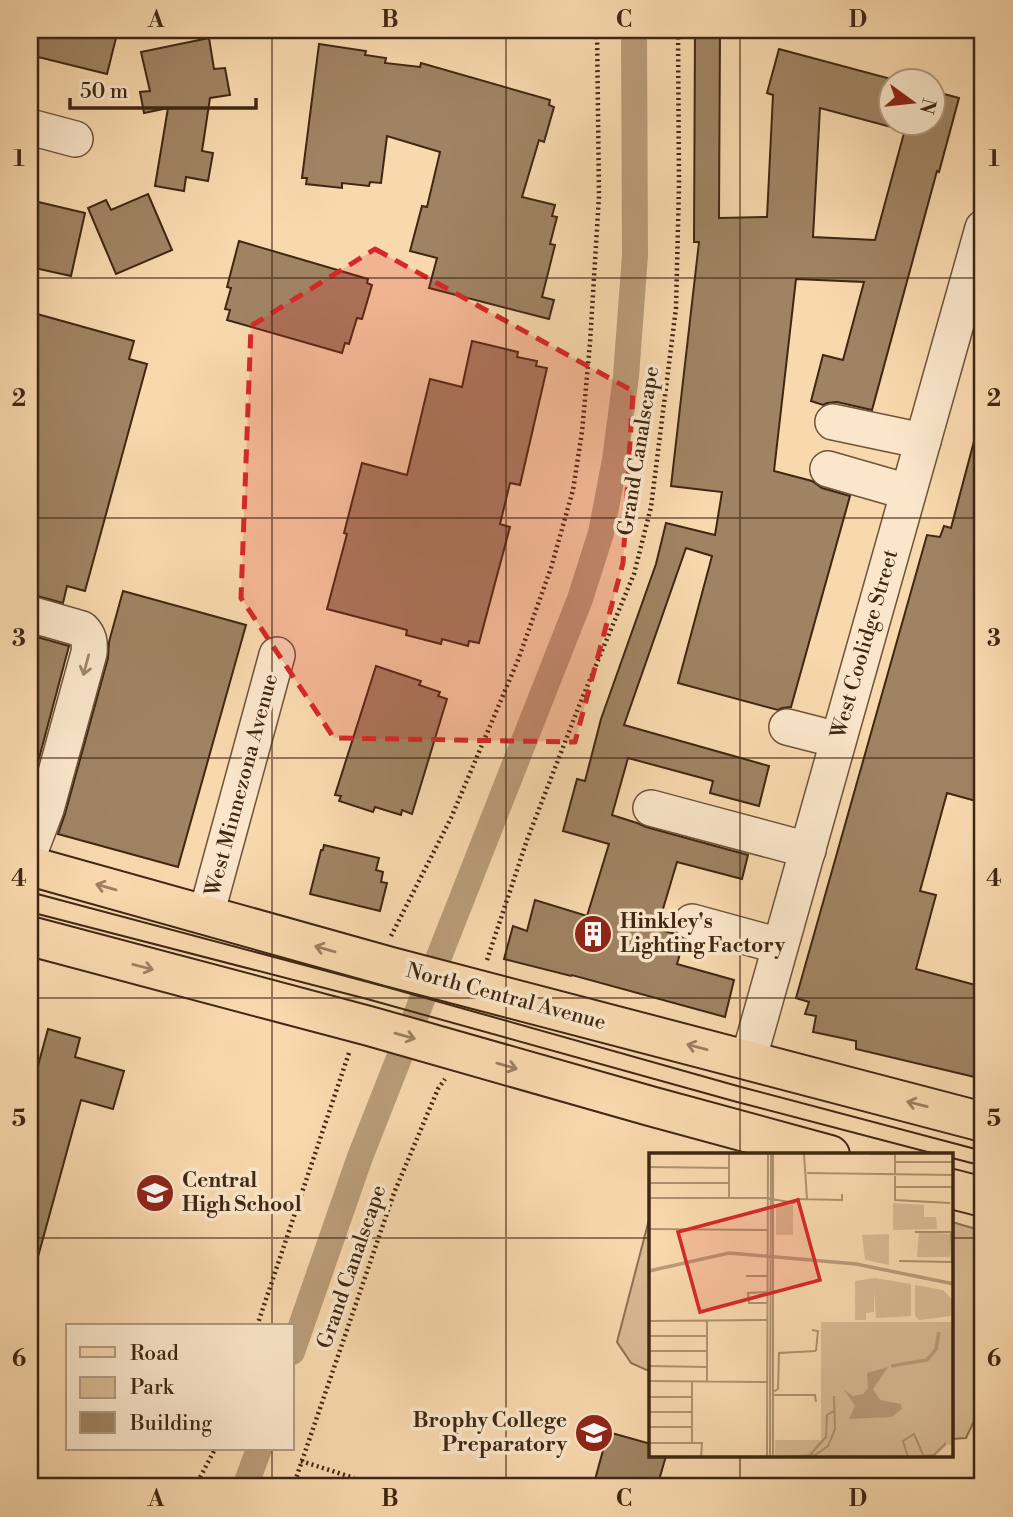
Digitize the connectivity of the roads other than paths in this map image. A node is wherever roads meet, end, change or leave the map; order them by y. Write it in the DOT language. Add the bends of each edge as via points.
graph roads {
  1 [pos="30,127"];
  2 [pos="75,139"];
  3 [pos="983,228"];
  4 [pos="833,422"];
  5 [pos="923,441"];
  6 [pos="828,469"];
  7 [pos="908,492"];
  8 [pos="30,614"];
  9 [pos="277,655"];
  10 [pos="787,727"];
  11 [pos="838,740"];
  12 [pos="651,808"];
  13 [pos="808,850"];
  14 [pos="30,851"];
  15 [pos="30,866"];
  16 [pos="206,915"];
  17 [pos="692,922"];
  18 [pos="30,936"];
  19 [pos="780,946"];
  20 [pos="748,1060"];
  21 [pos="983,1122"];
  22 [pos="823,1153"];
  23 [pos="954,1190"];
  24 [pos="983,1197"];
  1 -- 2 [label="street"];
  3 -- 5 [label="street, West Coolidge Street"];
  4 -- 5 [label="street"];
  5 -- 7 [label="street, West Coolidge Street"];
  6 -- 7 [label="street"];
  7 -- 11 [label="street, West Coolidge Street"];
  8 -- 14 [label="street, one-way" via="82,629 90,643"];
  9 -- 16 [label="street, West Minnezona Avenue"];
  10 -- 11 [label="street"];
  11 -- 13 [label="street, West Coolidge Street"];
  12 -- 13 [label="street"];
  13 -- 19 [label="street, West Coolidge Street"];
  16 -- 15 [label="main road, North Central Avenue, one-way"];
  20 -- 16 [label="main road, North Central Avenue, one-way" via="470,976"];
  17 -- 19 [label="street"];
  18 -- 22 [label="main road, one-way" via="359,1039 650,1106"];
  19 -- 20 [label="street, West Coolidge Street"];
  21 -- 20 [label="main road, North Central Avenue, one-way"];
  23 -- 24 [label="main road"];
}
